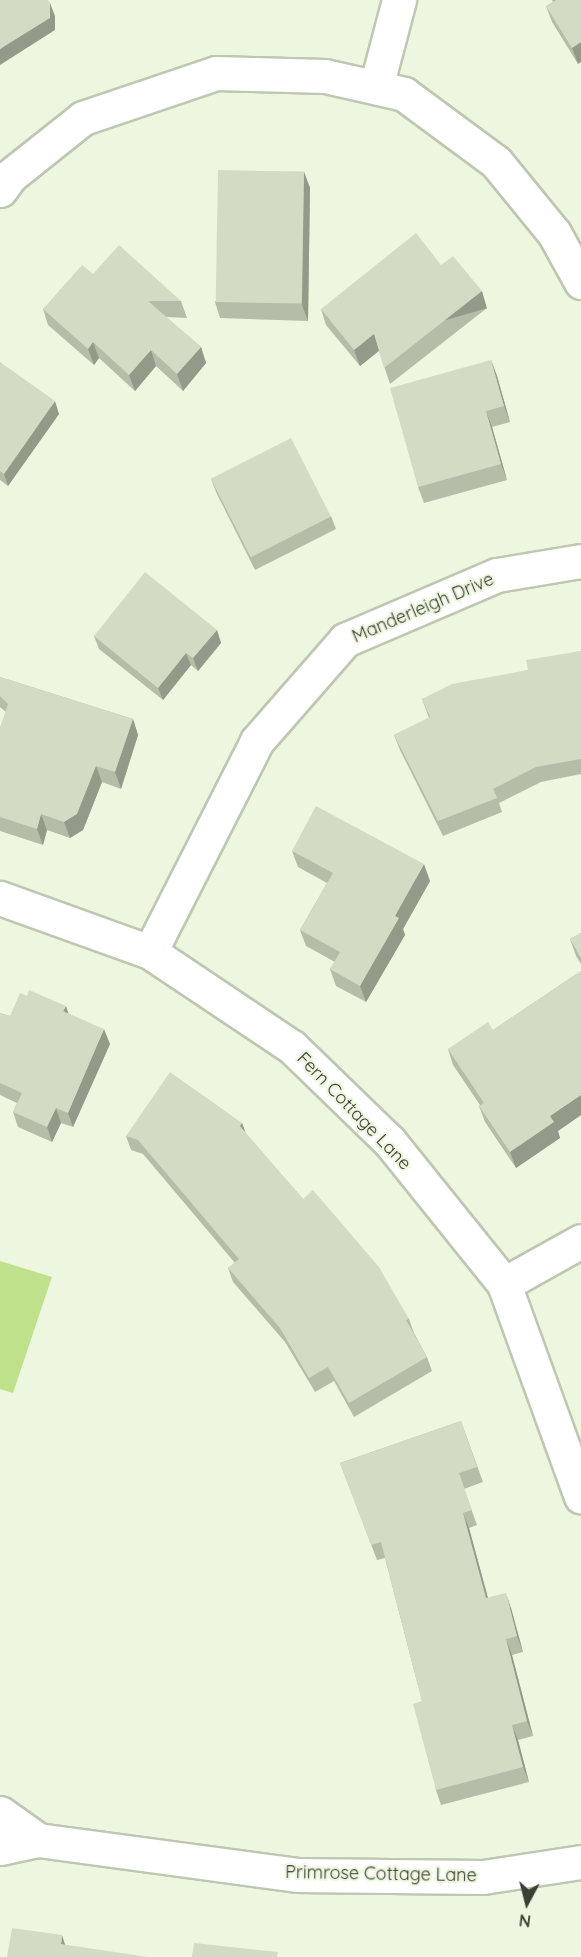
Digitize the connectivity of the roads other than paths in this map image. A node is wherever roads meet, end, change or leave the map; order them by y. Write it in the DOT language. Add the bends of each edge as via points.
graph roads {
  1 [pos="399,0"];
  2 [pos="376,87"];
  3 [pos="0,190"];
  4 [pos="581,282"];
  5 [pos="581,561"];
  6 [pos="0,898"];
  7 [pos="150,952"];
  8 [pos="581,1241"];
  9 [pos="504,1284"];
  10 [pos="581,1497"];
  11 [pos="0,1813"];
  12 [pos="38,1840"];
  13 [pos="0,1848"];
  14 [pos="581,1862"];
  1 -- 2 [label="street"];
  2 -- 3 [label="street" via="325,76 216,73 83,118 10,176"];
  2 -- 4 [label="street" via="404,94 496,162 554,233"];
  5 -- 7 [label="street, Manderleigh Drive" via="497,575 345,640 257,741"];
  6 -- 7 [label="street, Fern Cottage Lane"];
  7 -- 9 [label="street, Fern Cottage Lane" via="292,1047 390,1143"];
  8 -- 9 [label="street"];
  9 -- 10 [label="street, Fern Cottage Lane"];
  11 -- 12 [label="street, Primrose Cottage Lane"];
  12 -- 13 [label="street, Primrose Cottage Lane"];
  12 -- 14 [label="street, Primrose Cottage Lane" via="297,1875 483,1877"];
}
